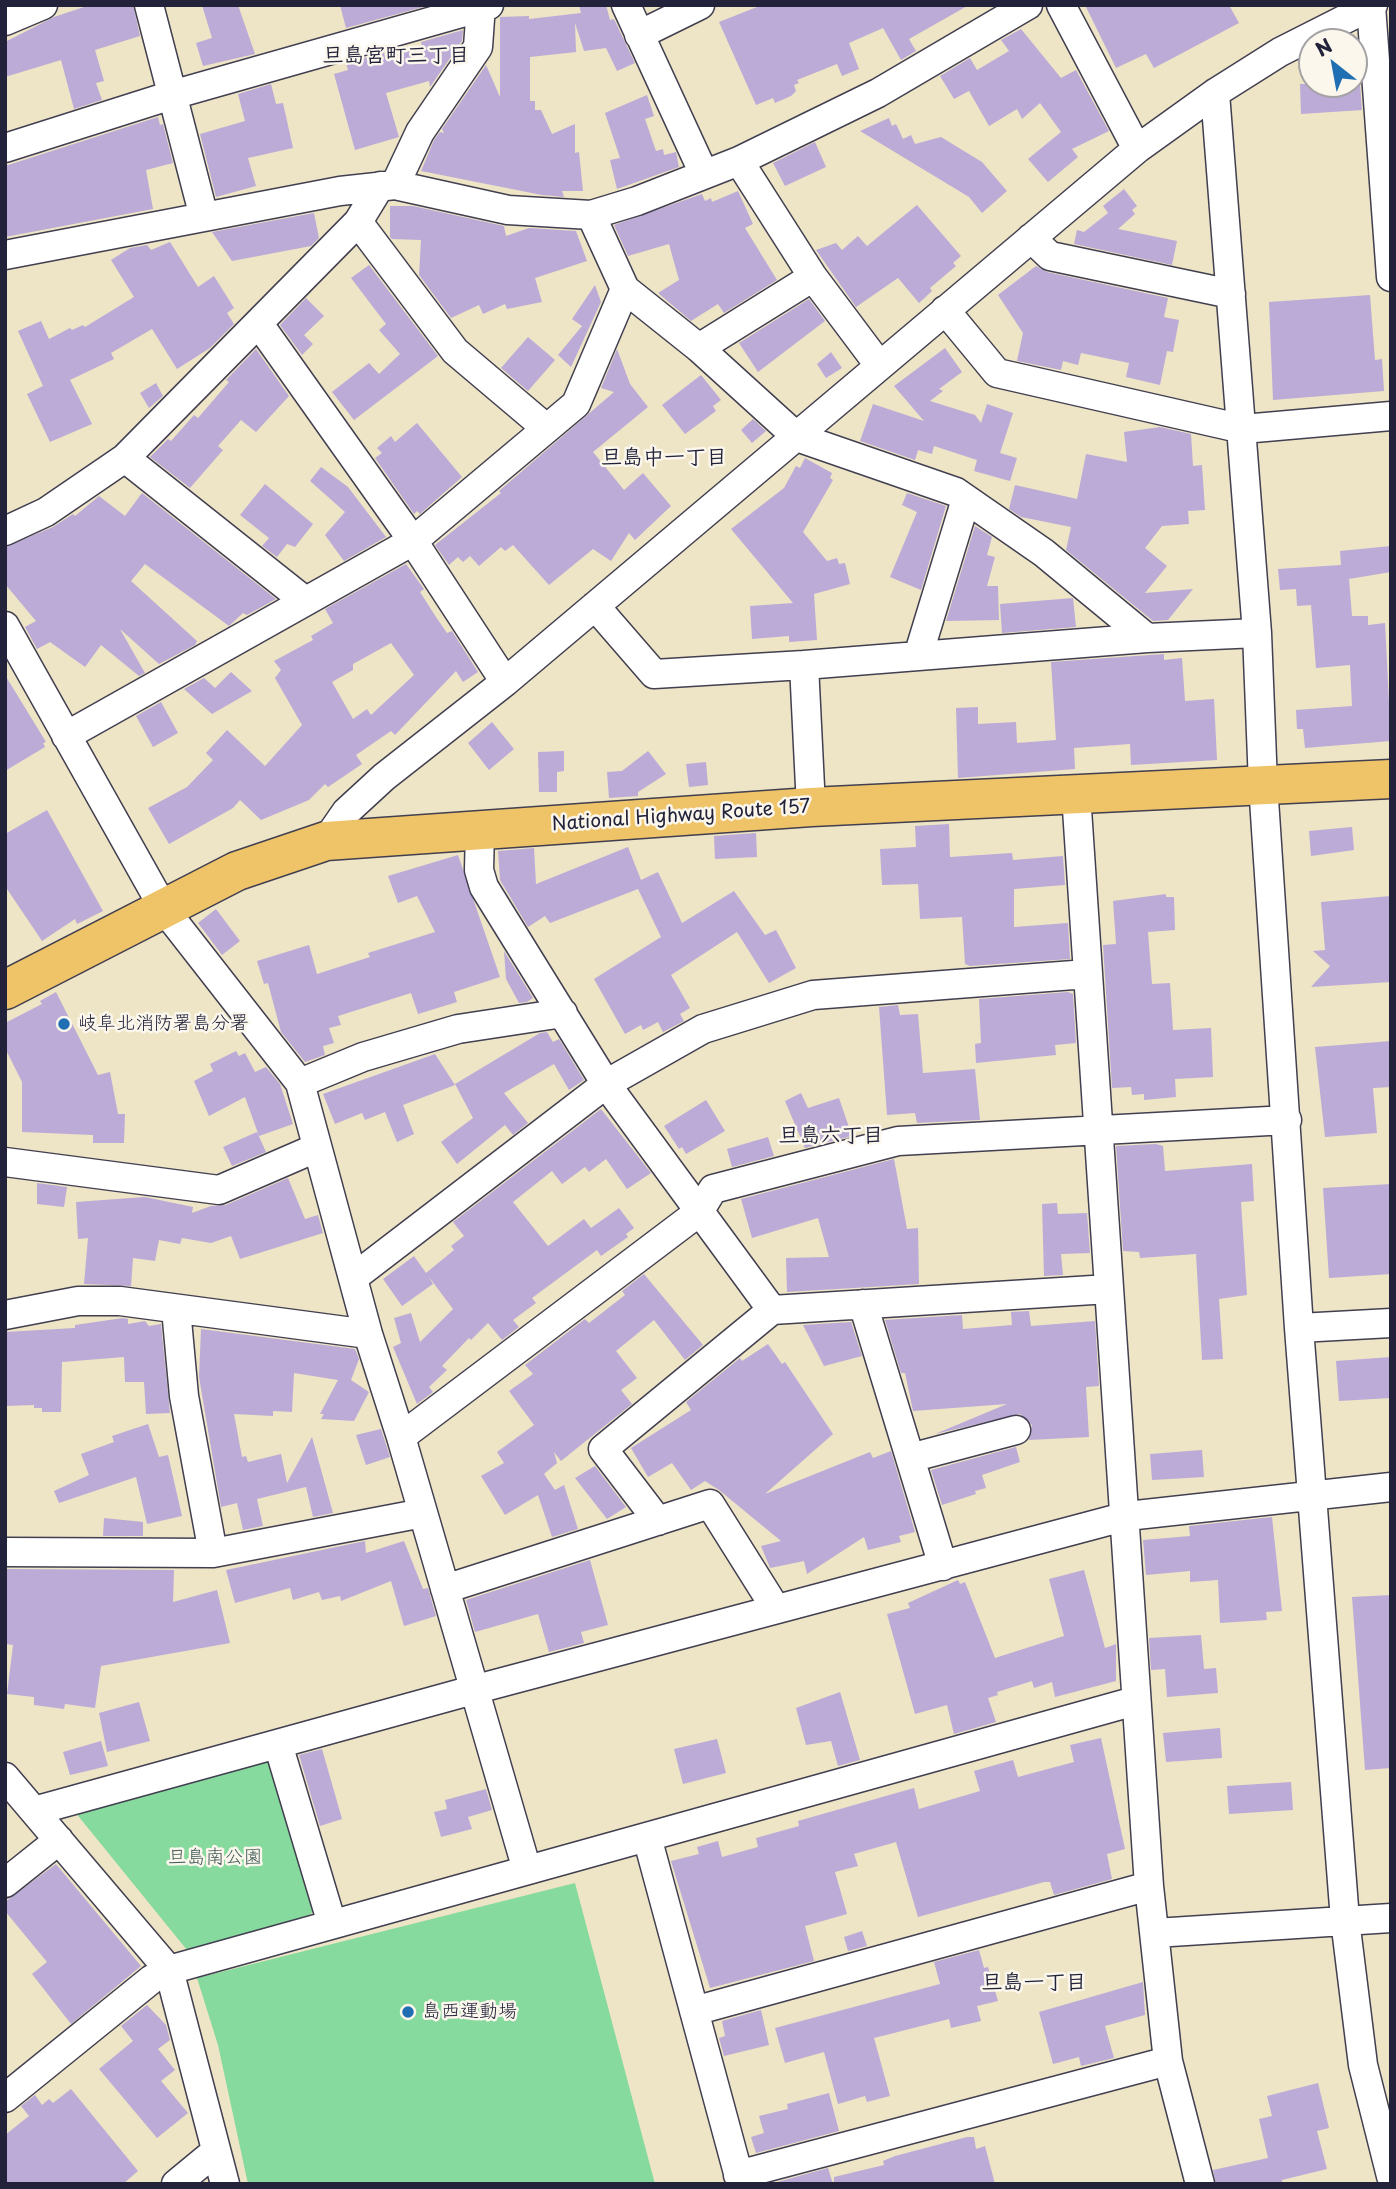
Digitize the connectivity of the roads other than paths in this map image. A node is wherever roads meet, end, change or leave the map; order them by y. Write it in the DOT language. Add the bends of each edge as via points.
graph roads {
  1 [pos="43,5"];
  2 [pos="149,5"];
  3 [pos="626,5"];
  4 [pos="700,5"];
  5 [pos="1028,5"];
  6 [pos="1061,5"];
  7 [pos="483,6"];
  8 [pos="1372,6"];
  9 [pos="5,21"];
  10 [pos="639,35"];
  11 [pos="1215,93"];
  12 [pos="172,95"];
  13 [pos="5,148"];
  14 [pos="1137,149"];
  15 [pos="739,161"];
  16 [pos="704,174"];
  17 [pos="387,186"];
  18 [pos="591,215"];
  19 [pos="204,217"];
  20 [pos="358,222"];
  21 [pos="1031,238"];
  22 [pos="5,255"];
  23 [pos="813,277"];
  24 [pos="1391,277"];
  25 [pos="625,289"];
  26 [pos="1231,293"];
  27 [pos="945,310"];
  28 [pos="259,324"];
  29 [pos="699,348"];
  30 [pos="880,365"];
  31 [pos="1391,416"];
  32 [pos="546,428"];
  33 [pos="1243,429"];
  34 [pos="797,437"];
  35 [pos="125,458"];
  36 [pos="966,499"];
  37 [pos="5,531"];
  38 [pos="413,541"];
  39 [pos="305,601"];
  40 [pos="595,606"];
  41 [pos="1257,632"];
  42 [pos="7,633"];
  43 [pos="1147,638"];
  44 [pos="918,656"];
  45 [pos="804,664"];
  46 [pos="505,682"];
  47 [pos="66,736"];
  48 [pos="1391,779"];
  49 [pos="1263,784"];
  50 [pos="1076,794"];
  51 [pos="811,807"];
  52 [pos="481,829"];
  53 [pos="326,841"];
  54 [pos="164,909"];
  55 [pos="1087,974"];
  56 [pos="5,990"];
  57 [pos="563,1013"];
  58 [pos="300,1083"];
  59 [pos="606,1084"];
  60 [pos="1287,1120"];
  61 [pos="1097,1128"];
  62 [pos="316,1148"];
  63 [pos="5,1161"];
  64 [pos="699,1212"];
  65 [pos="353,1278"];
  66 [pos="1109,1289"];
  67 [pos="863,1304"];
  68 [pos="176,1309"];
  69 [pos="772,1310"];
  70 [pos="5,1315"];
  71 [pos="1391,1322"];
  72 [pos="1299,1328"];
  73 [pos="368,1334"];
  74 [pos="1016,1430"];
  75 [pos="401,1437"];
  76 [pos="910,1458"];
  77 [pos="1391,1487"];
  78 [pos="1312,1497"];
  79 [pos="423,1513"];
  80 [pos="1127,1516"];
  81 [pos="658,1521"];
  82 [pos="5,1552"];
  83 [pos="213,1553"];
  84 [pos="943,1566"];
  85 [pos="445,1589"];
  86 [pos="776,1609"];
  87 [pos="473,1690"];
  88 [pos="1135,1701"];
  89 [pos="278,1744"];
  90 [pos="5,1777"];
  91 [pos="34,1811"];
  92 [pos="648,1837"];
  93 [pos="59,1840"];
  94 [pos="527,1870"];
  95 [pos="5,1883"];
  96 [pos="1149,1886"];
  97 [pos="1391,1918"];
  98 [pos="1345,1920"];
  99 [pos="331,1924"];
  100 [pos="1156,1933"];
  101 [pos="169,1970"];
  102 [pos="694,2011"];
  103 [pos="1168,2061"];
  104 [pos="5,2098"];
  105 [pos="216,2151"];
  106 [pos="1391,2176"];
  107 [pos="739,2179"];
  108 [pos="176,2184"];
  109 [pos="225,2184"];
  110 [pos="1200,2184"];
  1 -- 9 [label="street"];
  2 -- 12 [label="street"];
  3 -- 10 [label="street"];
  4 -- 10 [label="street"];
  5 -- 15 [label="street" via="878,93"];
  6 -- 14 [label="street"];
  7 -- 12 [label="street"];
  7 -- 17 [label="street" via="478,47"];
  8 -- 11 [label="street" via="1280,52"];
  8 -- 24 [label="street"];
  10 -- 16 [label="street"];
  11 -- 14 [label="street"];
  11 -- 26 [label="street"];
  12 -- 13 [label="street"];
  12 -- 19 [label="street"];
  14 -- 21 [label="street"];
  15 -- 16 [label="street"];
  15 -- 23 [label="street"];
  16 -- 18 [label="street"];
  17 -- 18 [label="street" via="508,210"];
  17 -- 19 [label="street"];
  17 -- 20 [label="street"];
  18 -- 25 [label="street"];
  19 -- 22 [label="street"];
  20 -- 28 [label="street"];
  20 -- 32 [label="street" via="455,351"];
  21 -- 26 [label="street" via="1050,256"];
  21 -- 27 [label="street"];
  23 -- 29 [label="street"];
  23 -- 30 [label="street"];
  25 -- 29 [label="street"];
  25 -- 32 [label="street" via="576,404"];
  26 -- 33 [label="street"];
  27 -- 30 [label="street"];
  27 -- 33 [label="street" via="997,373"];
  28 -- 35 [label="street"];
  28 -- 38 [label="street"];
  29 -- 34 [label="street"];
  30 -- 34 [label="street"];
  31 -- 33 [label="street"];
  32 -- 38 [label="street"];
  33 -- 41 [label="street"];
  34 -- 36 [label="street"];
  34 -- 40 [label="street"];
  35 -- 37 [label="street" via="46,512"];
  35 -- 39 [label="street"];
  36 -- 43 [label="street" via="1044,553"];
  36 -- 44 [label="street"];
  38 -- 39 [label="street"];
  38 -- 46 [label="street"];
  39 -- 47 [label="street"];
  40 -- 45 [label="street" via="654,674"];
  40 -- 46 [label="street"];
  41 -- 43 [label="street"];
  41 -- 49 [label="street"];
  42 -- 47 [label="street"];
  43 -- 44 [label="street"];
  44 -- 45 [label="street"];
  45 -- 51 [label="street"];
  46 -- 53 [label="street" via="384,777 346,812"];
  47 -- 54 [label="street"];
  48 -- 49 [label="highway, National Highway Route 157"];
  49 -- 50 [label="highway, National Highway Route 157"];
  49 -- 60 [label="street"];
  50 -- 51 [label="highway, National Highway Route 157"];
  50 -- 55 [label="street"];
  51 -- 52 [label="highway, National Highway Route 157"];
  52 -- 53 [label="highway, National Highway Route 157"];
  52 -- 57 [label="street" via="484,887"];
  53 -- 54 [label="highway, National Highway Route 157" via="237,871"];
  54 -- 56 [label="highway, National Highway Route 157"];
  54 -- 58 [label="street"];
  55 -- 59 [label="street" via="813,995 703,1029"];
  55 -- 61 [label="street"];
  57 -- 58 [label="street" via="457,1029 363,1057"];
  57 -- 59 [label="street"];
  58 -- 62 [label="street"];
  59 -- 64 [label="street"];
  59 -- 65 [label="street"];
  60 -- 61 [label="street"];
  60 -- 72 [label="street"];
  61 -- 64 [label="street" via="898,1141 713,1189"];
  61 -- 66 [label="street"];
  62 -- 63 [label="street" via="219,1190"];
  62 -- 65 [label="street"];
  64 -- 69 [label="street"];
  64 -- 75 [label="street"];
  65 -- 73 [label="street"];
  66 -- 67 [label="street"];
  66 -- 80 [label="street"];
  67 -- 69 [label="street"];
  67 -- 76 [label="street"];
  68 -- 70 [label="street" via="78,1301"];
  68 -- 73 [label="street"];
  68 -- 83 [label="street" via="184,1396"];
  69 -- 81 [label="street" via="603,1449"];
  71 -- 72 [label="street"];
  72 -- 78 [label="street"];
  73 -- 75 [label="street"];
  74 -- 76 [label="street"];
  75 -- 79 [label="street"];
  76 -- 84 [label="street"];
  77 -- 78 [label="street"];
  78 -- 80 [label="street"];
  78 -- 98 [label="street"];
  79 -- 83 [label="street"];
  79 -- 85 [label="street"];
  80 -- 84 [label="street"];
  80 -- 88 [label="street"];
  81 -- 85 [label="street"];
  81 -- 86 [label="street" via="710,1504"];
  82 -- 83 [label="street"];
  84 -- 86 [label="street"];
  85 -- 87 [label="street"];
  86 -- 87 [label="street"];
  87 -- 89 [label="street"];
  87 -- 94 [label="street"];
  88 -- 92 [label="street"];
  88 -- 96 [label="street"];
  89 -- 91 [label="street"];
  89 -- 99 [label="street"];
  90 -- 91 [label="street"];
  91 -- 93 [label="street"];
  92 -- 94 [label="street"];
  92 -- 102 [label="street"];
  93 -- 95 [label="street"];
  93 -- 101 [label="street"];
  94 -- 99 [label="street"];
  96 -- 100 [label="street"];
  96 -- 102 [label="street"];
  97 -- 98 [label="street"];
  98 -- 100 [label="street"];
  98 -- 106 [label="street" via="1363,2065"];
  99 -- 101 [label="street"];
  100 -- 103 [label="street"];
  101 -- 104 [label="street"];
  101 -- 105 [label="street"];
  102 -- 107 [label="street"];
  103 -- 107 [label="street"];
  103 -- 110 [label="street"];
  105 -- 108 [label="street"];
  105 -- 109 [label="street"];
}
